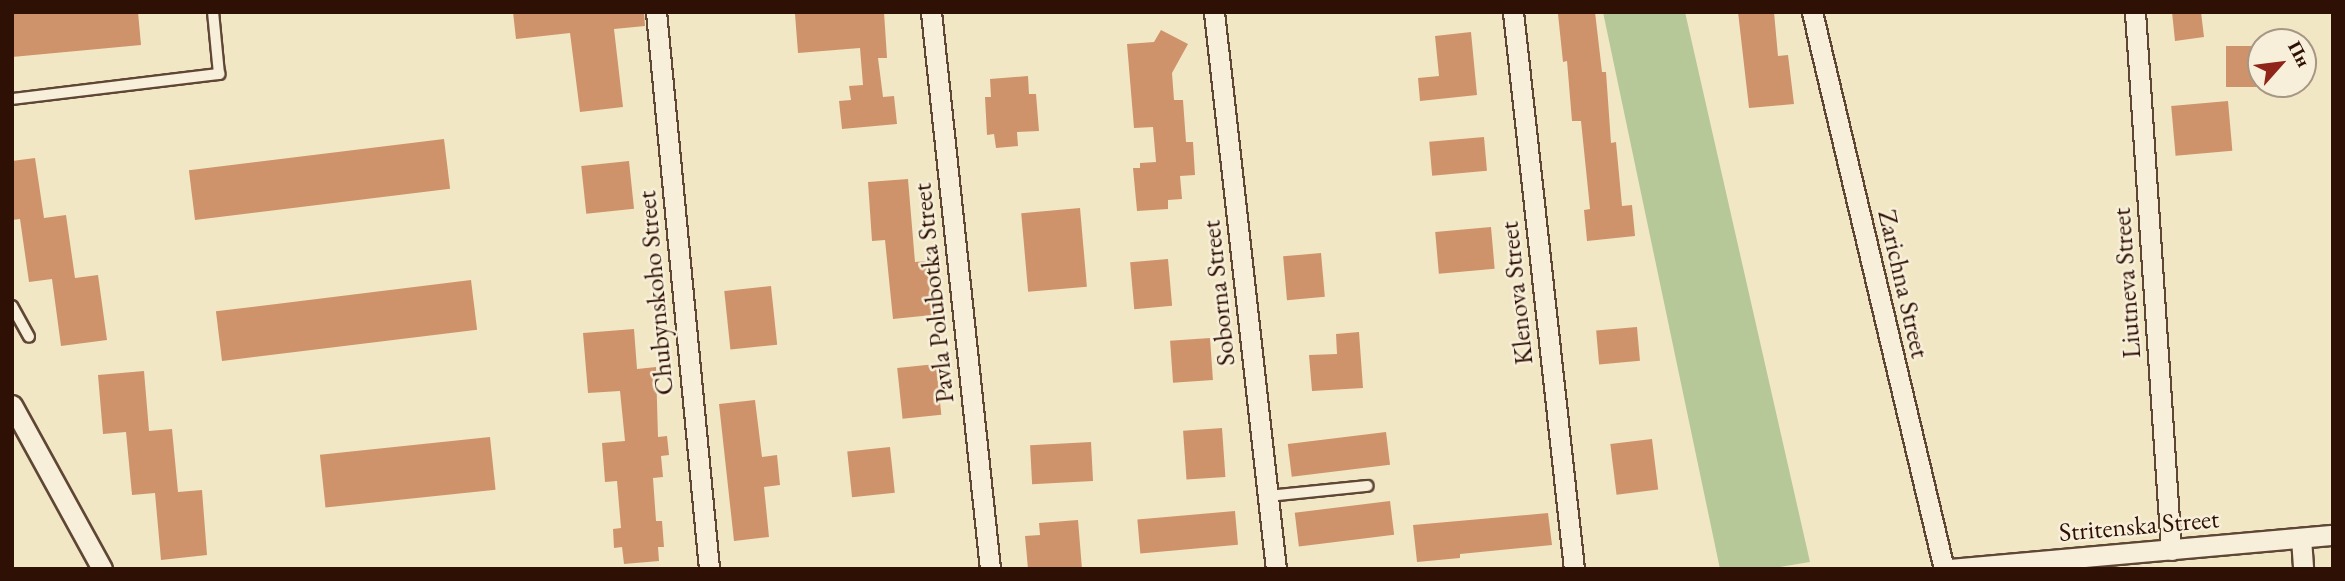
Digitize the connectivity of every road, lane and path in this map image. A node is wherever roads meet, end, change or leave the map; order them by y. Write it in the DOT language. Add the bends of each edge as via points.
graph roads {
  1 [pos="213,12"];
  2 [pos="656,12"];
  3 [pos="931,12"];
  4 [pos="1214,12"];
  5 [pos="1513,12"];
  6 [pos="1812,12"];
  7 [pos="2135,12"];
  8 [pos="12,99"];
  9 [pos="12,306"];
  10 [pos="29,337"];
  11 [pos="12,405"];
  12 [pos="1367,486"];
  13 [pos="1268,496"];
  14 [pos="2333,535"];
  15 [pos="2301,538"];
  16 [pos="2171,550"];
  17 [pos="1970,568"];
  18 [pos="102,569"];
  19 [pos="709,569"];
  20 [pos="990,569"];
  21 [pos="1276,569"];
  22 [pos="1574,569"];
  23 [pos="1944,569"];
  24 [pos="1950,569"];
  25 [pos="2304,569"];
  1 -- 8 [label="lane" via="219,74"];
  2 -- 19 [label="street, Chubynskoho Street"];
  3 -- 20 [label="street, Pavla Polubotka Street"];
  4 -- 13 [label="street, Soborna Street"];
  5 -- 22 [label="street, Klenova Street"];
  6 -- 23 [label="street, Zarichna Street"];
  7 -- 16 [label="street, Liutneva Street"];
  9 -- 10 [label="lane"];
  11 -- 18 [label="street"];
  12 -- 13 [label="lane"];
  13 -- 21 [label="street, Soborna Street"];
  14 -- 15 [label="street, Stritenska Street"];
  15 -- 16 [label="street, Stritenska Street"];
  15 -- 25 [label="street"];
  16 -- 17 [label="street, Stritenska Street"];
  17 -- 24 [label="street, Stritenska Street"];
}
